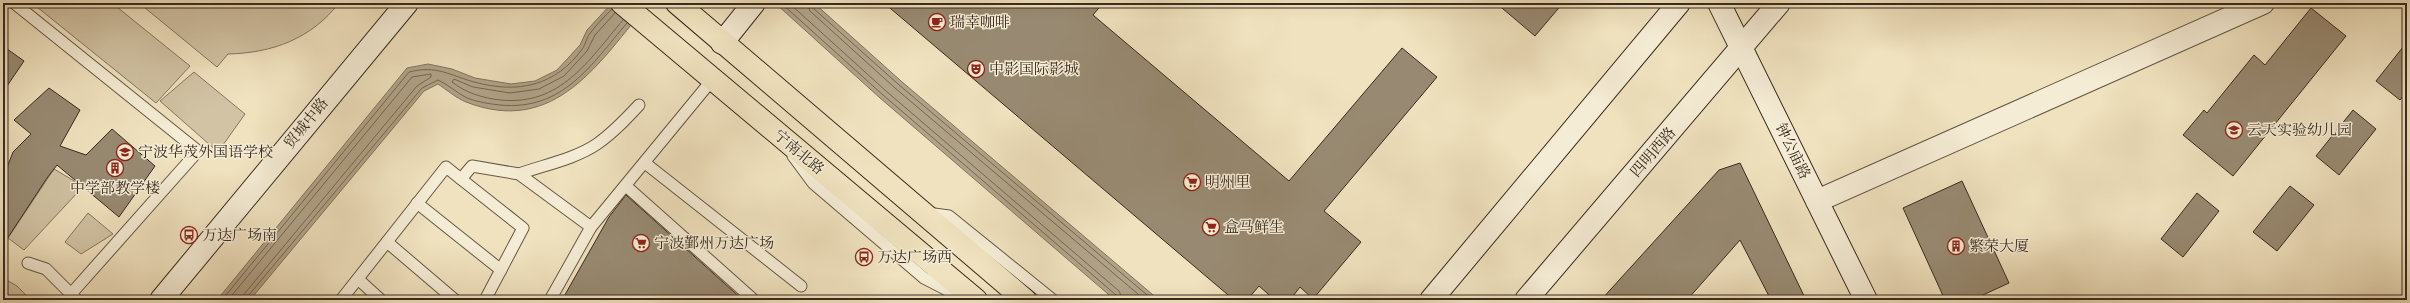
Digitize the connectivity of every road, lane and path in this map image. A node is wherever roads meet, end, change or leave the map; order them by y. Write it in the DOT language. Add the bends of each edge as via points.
graph roads {
  1 [pos="14,3"];
  2 [pos="407,3"];
  3 [pos="622,3"];
  4 [pos="677,3"];
  5 [pos="754,3"];
  6 [pos="1679,3"];
  7 [pos="1719,3"];
  8 [pos="1780,3"];
  9 [pos="2264,3"];
  10 [pos="722,43"];
  11 [pos="1742,47"];
  12 [pos="712,80"];
  13 [pos="639,105"];
  14 [pos="773,130"];
  15 [pos="645,163"];
  16 [pos="519,174"];
  17 [pos="461,179"];
  18 [pos="626,186"];
  19 [pos="1817,201"];
  20 [pos="417,203"];
  21 [pos="920,212"];
  22 [pos="591,227"];
  23 [pos="387,242"];
  24 [pos="28,263"];
  25 [pos="501,270"];
  26 [pos="358,279"];
  27 [pos="801,286"];
  28 [pos="72,298"];
  29 [pos="161,300"];
  30 [pos="341,300"];
  31 [pos="381,300"];
  32 [pos="455,300"];
  33 [pos="485,300"];
  34 [pos="550,300"];
  35 [pos="754,300"];
  36 [pos="967,300"];
  37 [pos="976,300"];
  38 [pos="1025,300"];
  39 [pos="1053,300"];
  40 [pos="1431,300"];
  41 [pos="1526,300"];
  42 [pos="1866,300"];
  1 -- 28 [label="lane" via="198,151"];
  2 -- 29 [label="main road, 贸城中路"];
  3 -- 12 [label="main road, 宁南北路"];
  4 -- 10 [label="main road"];
  5 -- 10 [label="main road"];
  6 -- 40 [label="main road"];
  7 -- 11 [label="main road, 钟公庙路"];
  8 -- 11 [label="main road, 四明西路"];
  9 -- 19 [label="main road"];
  10 -- 21 [label="main road"];
  11 -- 19 [label="main road, 钟公庙路"];
  11 -- 41 [label="main road, 四明西路"];
  12 -- 14 [label="main road, 宁南北路"];
  12 -- 15 [label="lane"];
  13 -- 16 [label="lane" via="596,145"];
  14 -- 36 [label="lane" via="813,183 924,278"];
  14 -- 37 [label="main road, 宁南北路"];
  15 -- 18 [label="lane"];
  15 -- 27 [label="lane"];
  16 -- 17 [label="lane" via="472,166"];
  16 -- 22 [label="lane"];
  17 -- 20 [label="lane" via="446,167"];
  17 -- 25 [label="lane" via="524,228"];
  18 -- 22 [label="lane"];
  18 -- 35 [label="lane"];
  19 -- 42 [label="main road, 钟公庙路"];
  20 -- 23 [label="lane"];
  20 -- 25 [label="lane"];
  21 -- 38 [label="main road"];
  21 -- 39 [label="lane" via="949,216"];
  22 -- 34 [label="lane"];
  23 -- 26 [label="lane"];
  23 -- 32 [label="lane"];
  24 -- 28 [label="lane" via="46,269"];
  25 -- 33 [label="lane"];
  26 -- 30 [label="lane"];
  26 -- 31 [label="lane"];
}
